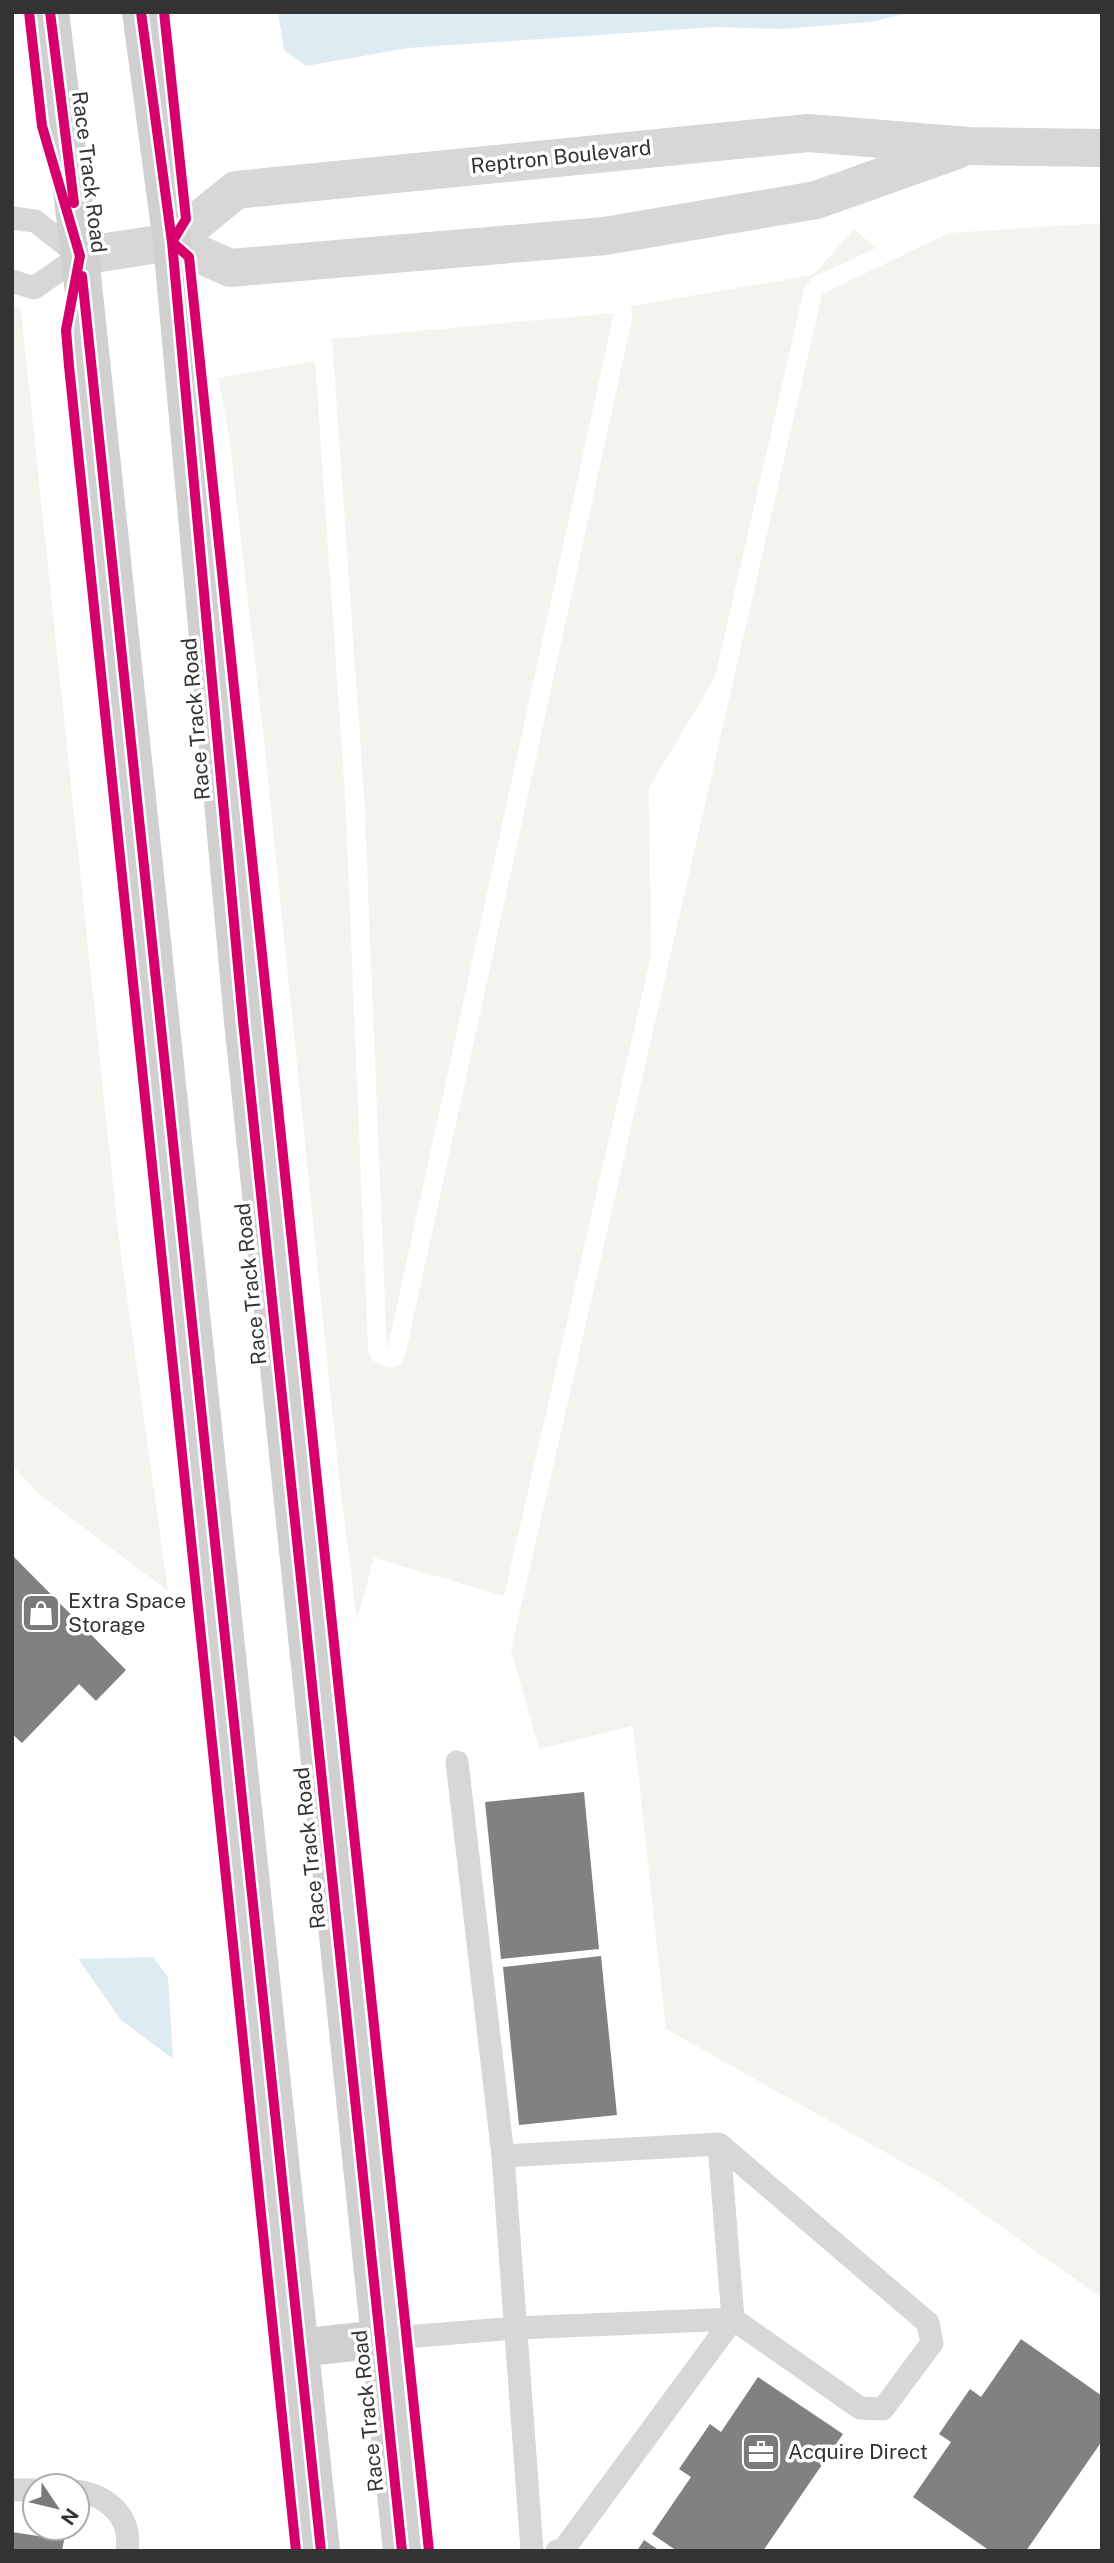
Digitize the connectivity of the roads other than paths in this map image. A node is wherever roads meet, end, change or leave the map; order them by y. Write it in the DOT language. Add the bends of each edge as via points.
graph roads {
  1 [pos="50,12"];
  2 [pos="141,12"];
  3 [pos="969,146"];
  4 [pos="1102,148"];
  5 [pos="12,218"];
  6 [pos="172,242"];
  7 [pos="80,256"];
  8 [pos="12,281"];
  9 [pos="457,1762"];
  10 [pos="719,2144"];
  11 [pos="503,2157"];
  12 [pos="733,2319"];
  13 [pos="516,2328"];
  14 [pos="380,2339"];
  15 [pos="299,2348"];
  16 [pos="91,2493"];
  17 [pos="127,2551"];
  18 [pos="320,2551"];
  19 [pos="402,2551"];
  20 [pos="532,2551"];
  21 [pos="558,2551"];
  1 -- 7 [label="main road, Race Track Road"];
  2 -- 6 [label="main road, Race Track Road"];
  3 -- 4 [label="street, Reptron Boulevard"];
  3 -- 6 [label="street, Reptron Boulevard" via="816,200 605,236 230,268"];
  3 -- 6 [label="street, Reptron Boulevard" via="808,133 236,190"];
  5 -- 7 [label="lane" via="35,220"];
  6 -- 7 [label="street"];
  6 -- 14 [label="main road, Race Track Road" via="243,1021"];
  7 -- 8 [label="lane" via="34,288"];
  7 -- 15 [label="main road, Race Track Road"];
  9 -- 11 [label="lane"];
  10 -- 11 [label="lane"];
  10 -- 12 [label="lane"];
  10 -- 12 [label="lane" via="928,2323 933,2343 883,2409 860,2408"];
  11 -- 13 [label="lane"];
  12 -- 13 [label="lane"];
  12 -- 21 [label="lane" via="564,2549"];
  13 -- 14 [label="lane"];
  13 -- 20 [label="lane"];
  14 -- 15 [label="main road"];
  14 -- 19 [label="main road, Race Track Road"];
  15 -- 18 [label="main road, Race Track Road"];
  16 -- 17 [label="lane" via="120,2512 129,2536"];
}
